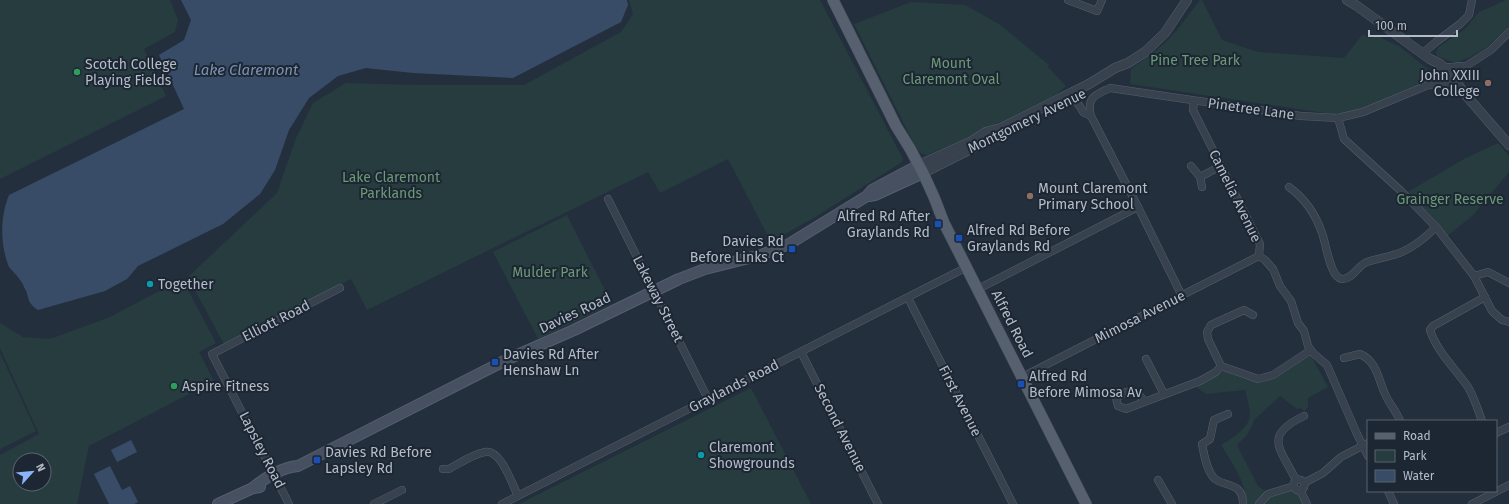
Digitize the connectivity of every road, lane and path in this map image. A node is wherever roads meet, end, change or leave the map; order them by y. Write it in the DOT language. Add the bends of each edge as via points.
graph roads {
  1 [pos="833,0"];
  2 [pos="1068,0"];
  3 [pos="1187,0"];
  4 [pos="1346,0"];
  5 [pos="1472,0"];
  6 [pos="1101,2"];
  7 [pos="1359,3"];
  8 [pos="1509,32"];
  9 [pos="1426,56"];
  10 [pos="1447,76"];
  11 [pos="1065,100"];
  12 [pos="1194,101"];
  13 [pos="1091,116"];
  14 [pos="1338,118"];
  15 [pos="1509,145"];
  16 [pos="1191,166"];
  17 [pos="1221,166"];
  18 [pos="918,171"];
  19 [pos="1200,177"];
  20 [pos="1202,187"];
  21 [pos="1289,187"];
  22 [pos="608,199"];
  23 [pos="1138,207"];
  24 [pos="1436,228"];
  25 [pos="1259,256"];
  26 [pos="967,267"];
  27 [pos="1474,276"];
  28 [pos="1509,283"];
  29 [pos="340,288"];
  30 [pos="978,289"];
  31 [pos="654,291"];
  32 [pos="1182,296"];
  33 [pos="1485,297"];
  34 [pos="908,298"];
  35 [pos="1253,315"];
  36 [pos="1509,322"];
  37 [pos="1311,350"];
  38 [pos="801,352"];
  39 [pos="212,354"];
  40 [pos="1344,358"];
  41 [pos="1146,359"];
  42 [pos="1221,366"];
  43 [pos="1022,377"];
  44 [pos="1164,394"];
  45 [pos="708,399"];
  46 [pos="1144,402"];
  47 [pos="1228,414"];
  48 [pos="1304,416"];
  49 [pos="1400,420"];
  50 [pos="1482,420"];
  51 [pos="1509,427"];
  52 [pos="1497,433"];
  53 [pos="1365,445"];
  54 [pos="443,469"];
  55 [pos="275,477"];
  56 [pos="1158,480"];
  57 [pos="1509,485"];
  58 [pos="1296,486"];
  59 [pos="402,490"];
  60 [pos="1497,491"];
  61 [pos="1388,492"];
  62 [pos="1495,492"];
  63 [pos="518,496"];
  64 [pos="218,504"];
  65 [pos="289,504"];
  66 [pos="374,504"];
  67 [pos="502,504"];
  68 [pos="878,504"];
  69 [pos="1013,504"];
  70 [pos="1086,504"];
  71 [pos="1172,504"];
  72 [pos="1243,504"];
  73 [pos="1259,504"];
  74 [pos="1307,504"];
  75 [pos="1394,504"];
  76 [pos="1472,504"];
  1 -- 18 [label="main road, Alfred Road" via="908,145"];
  2 -- 6 [label="street" via="1097,11"];
  3 -- 11 [label="street, Montgomery Avenue" via="1165,33 1145,52 1128,63 1120,72"];
  4 -- 7 [label="street"];
  5 -- 9 [label="street" via="1469,15 1436,42"];
  7 -- 9 [label="street"];
  8 -- 10 [label="street, Pinetree Lane" via="1491,50"];
  9 -- 10 [label="street" via="1434,67"];
  10 -- 14 [label="street, Pinetree Lane" via="1363,112"];
  10 -- 15 [label="street"];
  11 -- 13 [label="street" via="1077,102 1085,113"];
  11 -- 18 [label="street, Montgomery Avenue" via="986,132"];
  12 -- 13 [label="street, Pinetree Lane" via="1110,88 1091,99"];
  12 -- 14 [label="street, Pinetree Lane" via="1301,116"];
  12 -- 17 [label="street, Camelia Avenue" via="1193,110"];
  13 -- 23 [label="street"];
  14 -- 24 [label="street" via="1344,139 1401,191"];
  16 -- 19 [label="street"];
  17 -- 19 [label="street"];
  17 -- 25 [label="street, Camelia Avenue" via="1260,244"];
  18 -- 26 [label="main road, Alfred Road" via="930,203 944,223"];
  18 -- 31 [label="main road, Davies Road" via="875,195 867,196 789,244 761,255 699,271"];
  19 -- 20 [label="street"];
  21 -- 24 [label="street" via="1300,194 1311,211 1338,278 1348,277 1363,263 1404,251"];
  22 -- 31 [label="street, Lakeway Street"];
  23 -- 30 [label="street"];
  23 -- 32 [label="street"];
  24 -- 27 [label="street"];
  25 -- 32 [label="street, Mimosa Avenue"];
  25 -- 37 [label="street, Camelia Avenue" via="1273,269 1280,286 1291,301"];
  26 -- 30 [label="main road, Alfred Road"];
  26 -- 34 [label="street, Graylands Road"];
  27 -- 28 [label="street" via="1488,272"];
  27 -- 33 [label="street"];
  29 -- 39 [label="street, Elliott Road"];
  30 -- 43 [label="main road, Alfred Road"];
  31 -- 45 [label="street, Lakeway Street"];
  31 -- 55 [label="main road, Davies Road" via="508,359 298,466 293,471"];
  32 -- 43 [label="street, Mimosa Avenue"];
  33 -- 36 [label="street" via="1492,311 1502,320"];
  33 -- 50 [label="street" via="1430,330 1433,339 1468,388"];
  34 -- 38 [label="street, Graylands Road"];
  34 -- 69 [label="street, First Avenue"];
  35 -- 42 [label="street" via="1244,310 1211,325 1207,332 1208,339"];
  37 -- 42 [label="street" via="1273,375 1258,379"];
  37 -- 53 [label="street, Camelia Avenue" via="1327,365"];
  38 -- 45 [label="street, Graylands Road"];
  38 -- 68 [label="street, Second Avenue"];
  39 -- 55 [label="street, Lapsley Road"];
  40 -- 49 [label="street" via="1360,354 1366,357 1376,369 1385,396"];
  41 -- 44 [label="street"];
  42 -- 44 [label="street" via="1200,381"];
  43 -- 70 [label="main road, Alfred Road"];
  44 -- 46 [label="street"];
  45 -- 63 [label="street, Graylands Road"];
  47 -- 72 [label="street" via="1214,420 1210,439 1202,444 1207,464 1214,477 1233,485 1243,498"];
  48 -- 58 [label="street" via="1284,428 1278,436 1277,445"];
  51 -- 52 [label="street"];
  53 -- 58 [label="street" via="1341,457 1323,473 1304,483 1304,486"];
  54 -- 63 [label="street" via="449,469 483,452 493,452 500,459"];
  55 -- 64 [label="main road, Davies Road" via="260,487"];
  55 -- 65 [label="street, Lapsley Road"];
  56 -- 71 [label="street"];
  57 -- 60 [label="street"];
  58 -- 73 [label="street" via="1268,494"];
  58 -- 74 [label="street"];
  59 -- 66 [label="street"];
  61 -- 75 [label="street"];
  62 -- 76 [label="street"];
  63 -- 67 [label="street, Graylands Road"];
}
